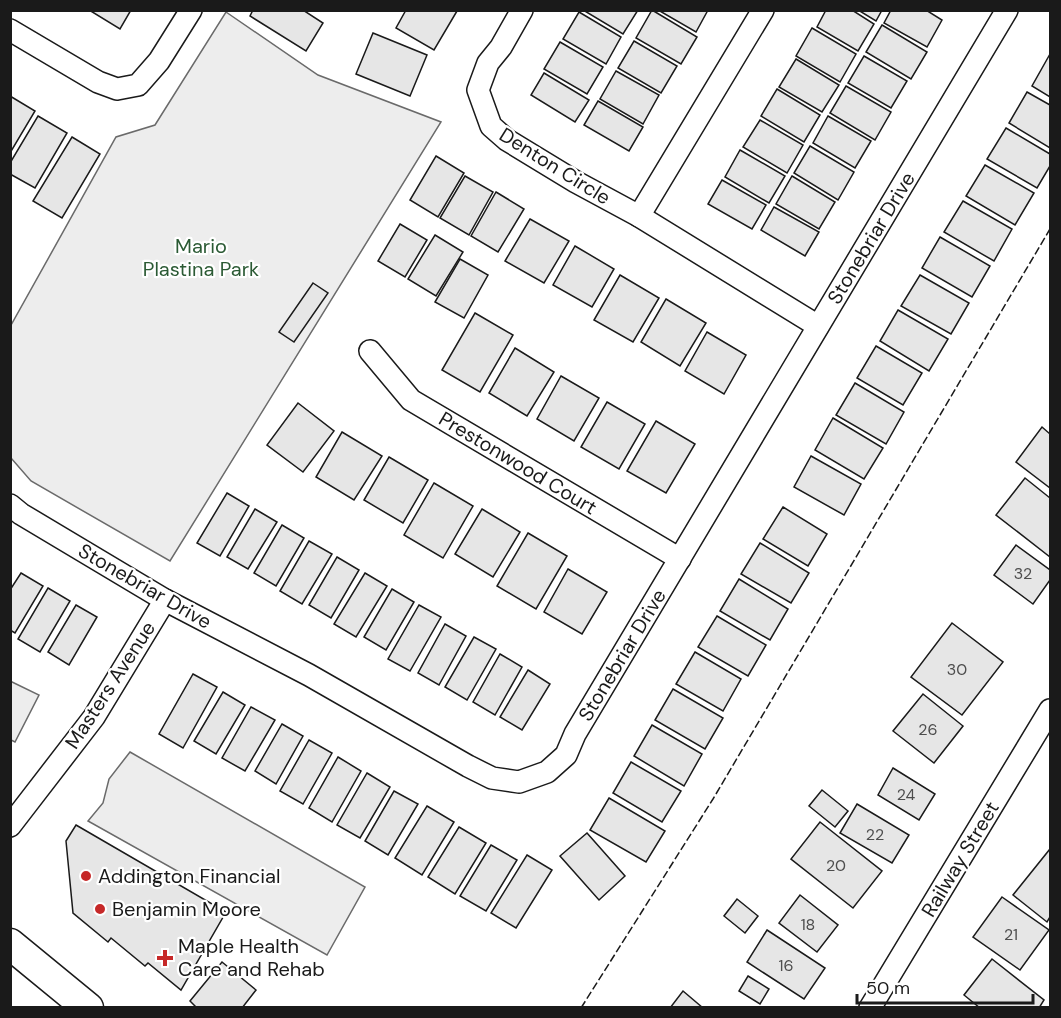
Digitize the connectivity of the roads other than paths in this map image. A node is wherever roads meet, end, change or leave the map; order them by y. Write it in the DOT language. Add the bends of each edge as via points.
graph roads {
  1 [pos="191,10"];
  2 [pos="522,10"];
  3 [pos="764,10"];
  4 [pos="1007,10"];
  5 [pos="10,30"];
  6 [pos="639,216"];
  7 [pos="818,326"];
  8 [pos="370,351"];
  9 [pos="10,505"];
  10 [pos="680,559"];
  11 [pos="165,600"];
  12 [pos="1050,710"];
  13 [pos="10,826"];
  14 [pos="10,944"];
  15 [pos="88,1008"];
  16 [pos="870,1008"];
  1 -- 5 [label="street" via="159,61 138,85 117,89 98,82"];
  2 -- 6 [label="street, Denton Circle" via="488,63 478,90 490,126 568,177"];
  3 -- 6 [label="street"];
  4 -- 7 [label="street, Stonebriar Drive"];
  6 -- 7 [label="street, Denton Circle"];
  7 -- 10 [label="street, Stonebriar Drive"];
  8 -- 10 [label="street, Prestonwood Court" via="411,400"];
  9 -- 11 [label="street, Stonebriar Drive"];
  10 -- 11 [label="street, Stonebriar Drive" via="566,755 547,772 519,782 492,778 468,766 309,675"];
  11 -- 13 [label="street, Masters Avenue" via="94,717"];
  12 -- 16 [label="street, Railway Street"];
  14 -- 15 [label="main road"];
}
